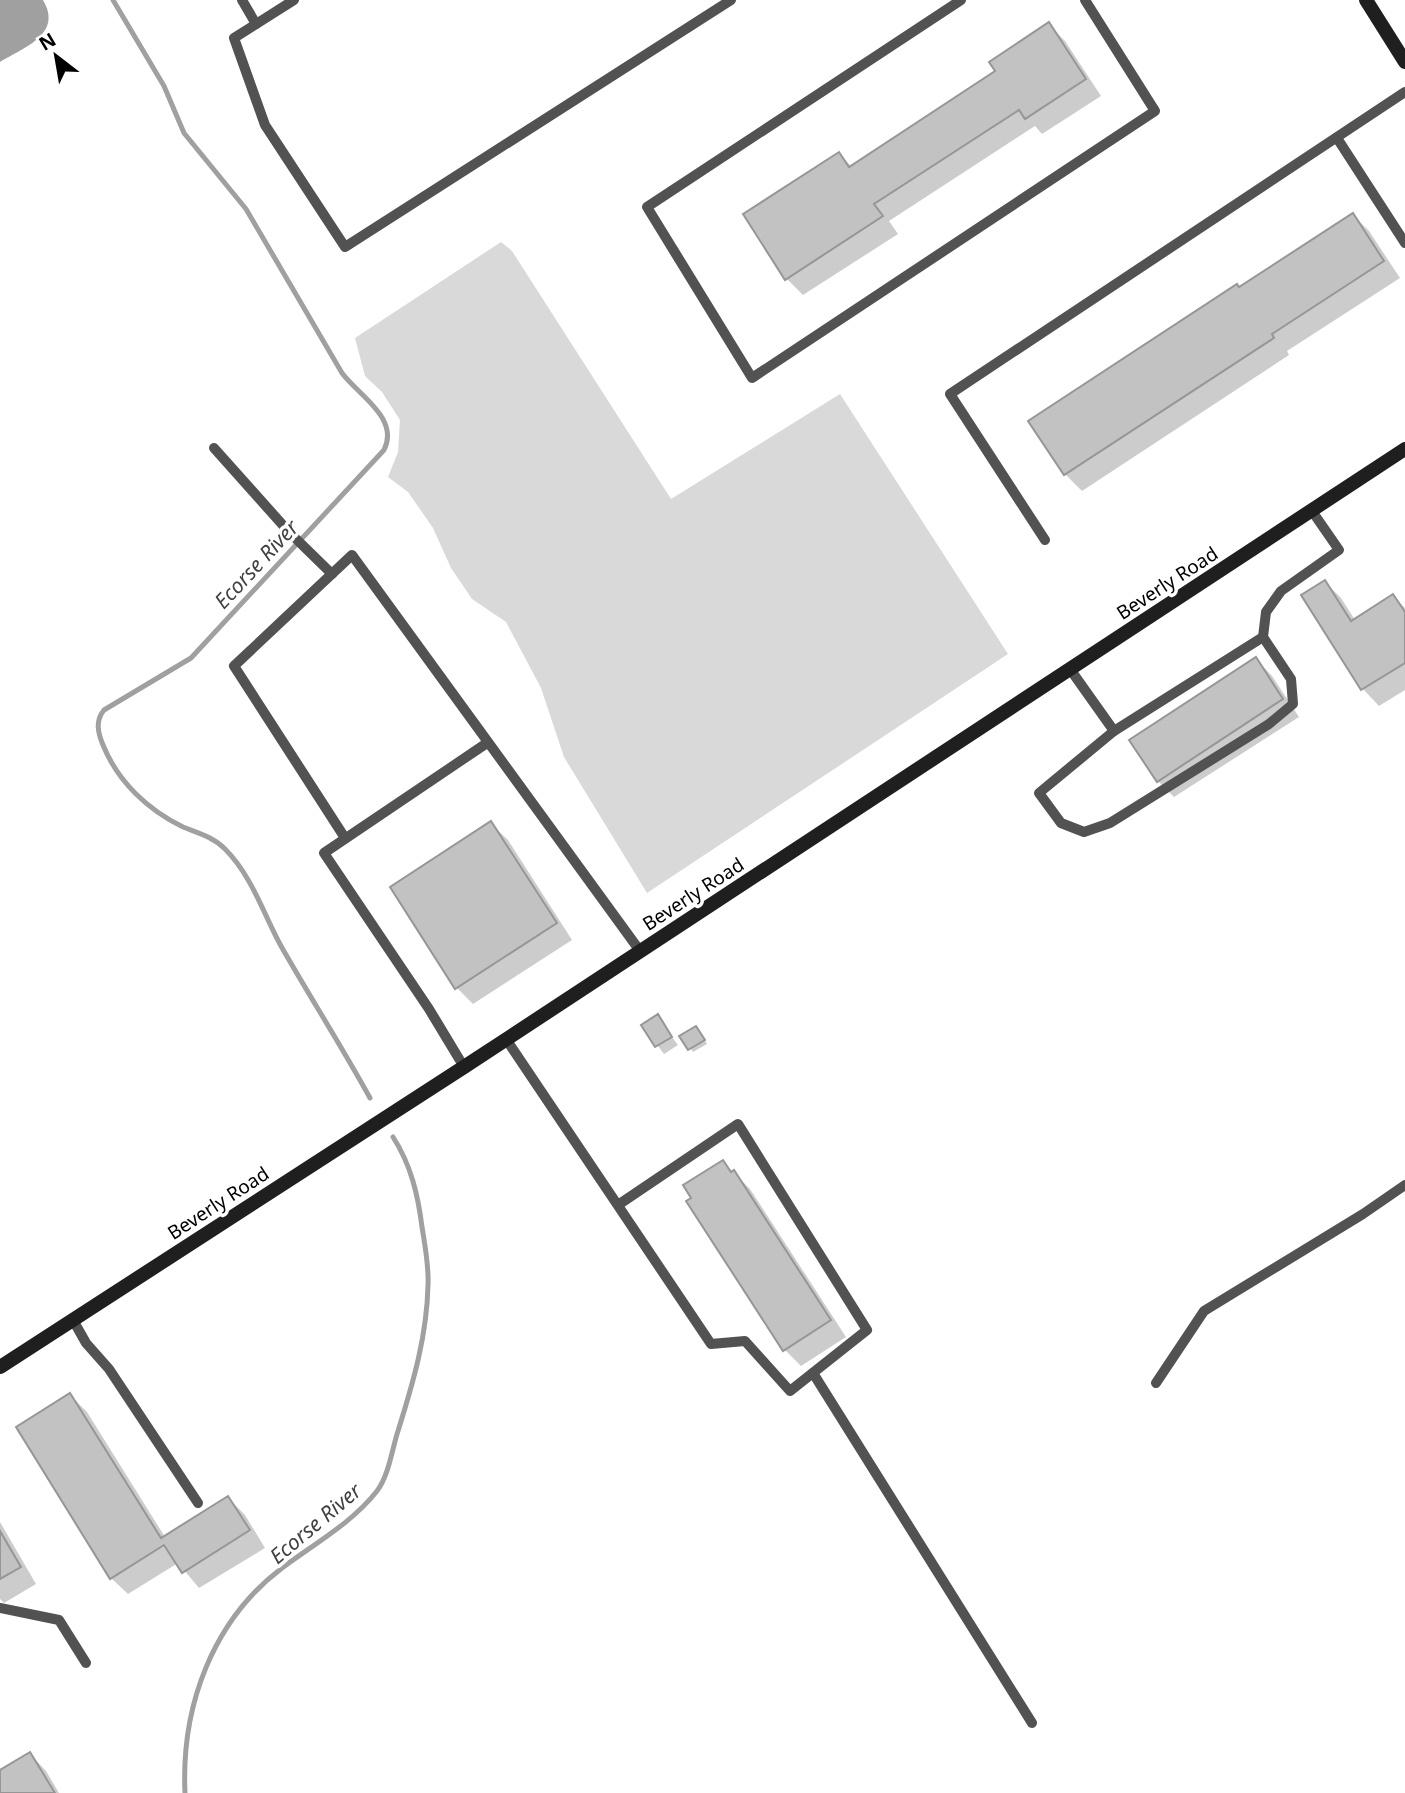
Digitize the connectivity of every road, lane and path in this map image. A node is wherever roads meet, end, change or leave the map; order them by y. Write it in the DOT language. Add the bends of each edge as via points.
graph roads {
  1 [pos="242,0"];
  2 [pos="294,0"];
  3 [pos="731,0"];
  4 [pos="961,0"];
  5 [pos="1085,0"];
  6 [pos="1366,0"];
  7 [pos="256,24"];
  8 [pos="1405,62"];
  9 [pos="1405,92"];
  10 [pos="1337,138"];
  11 [pos="1405,243"];
  12 [pos="214,448"];
  13 [pos="1405,449"];
  14 [pos="1312,511"];
  15 [pos="1045,540"];
  16 [pos="332,574"];
  17 [pos="1263,637"];
  18 [pos="1070,669"];
  19 [pos="1114,731"];
  20 [pos="487,743"];
  21 [pos="345,838"];
  22 [pos="640,951"];
  23 [pos="506,1040"];
  24 [pos="464,1067"];
  25 [pos="1405,1185"];
  26 [pos="618,1205"];
  27 [pos="73,1320"];
  28 [pos="0,1367"];
  29 [pos="813,1373"];
  30 [pos="1156,1383"];
  31 [pos="198,1503"];
  32 [pos="0,1608"];
  33 [pos="86,1663"];
  34 [pos="1032,1723"];
  1 -- 7 [label="lane"];
  2 -- 7 [label="lane"];
  3 -- 7 [label="lane" via="345,247 265,125 234,38"];
  4 -- 5 [label="lane" via="647,207 752,378 1155,111"];
  6 -- 8 [label="street"];
  9 -- 10 [label="lane"];
  10 -- 11 [label="lane"];
  10 -- 15 [label="lane" via="950,394"];
  12 -- 16 [label="lane"];
  13 -- 14 [label="street, Beverly Road"];
  14 -- 17 [label="lane" via="1339,551 1281,592 1265,612"];
  14 -- 18 [label="street, Beverly Road"];
  16 -- 20 [label="lane" via="352,555"];
  16 -- 21 [label="lane" via="234,666"];
  17 -- 19 [label="lane"];
  17 -- 19 [label="lane" via="1291,679 1293,704 1269,724 1110,823 1084,832 1061,823 1039,793"];
  18 -- 19 [label="lane"];
  18 -- 22 [label="street, Beverly Road"];
  20 -- 21 [label="lane"];
  20 -- 22 [label="lane"];
  21 -- 24 [label="lane" via="324,853"];
  22 -- 23 [label="street, Beverly Road"];
  23 -- 24 [label="street, Beverly Road"];
  23 -- 26 [label="lane"];
  24 -- 27 [label="street, Beverly Road"];
  25 -- 30 [label="lane" via="1204,1311"];
  26 -- 29 [label="lane" via="711,1344 745,1341 790,1391"];
  26 -- 29 [label="lane" via="738,1124 867,1330"];
  27 -- 28 [label="street, Beverly Road"];
  27 -- 31 [label="lane"];
  29 -- 34 [label="lane"];
  32 -- 33 [label="lane" via="59,1620"];
}
